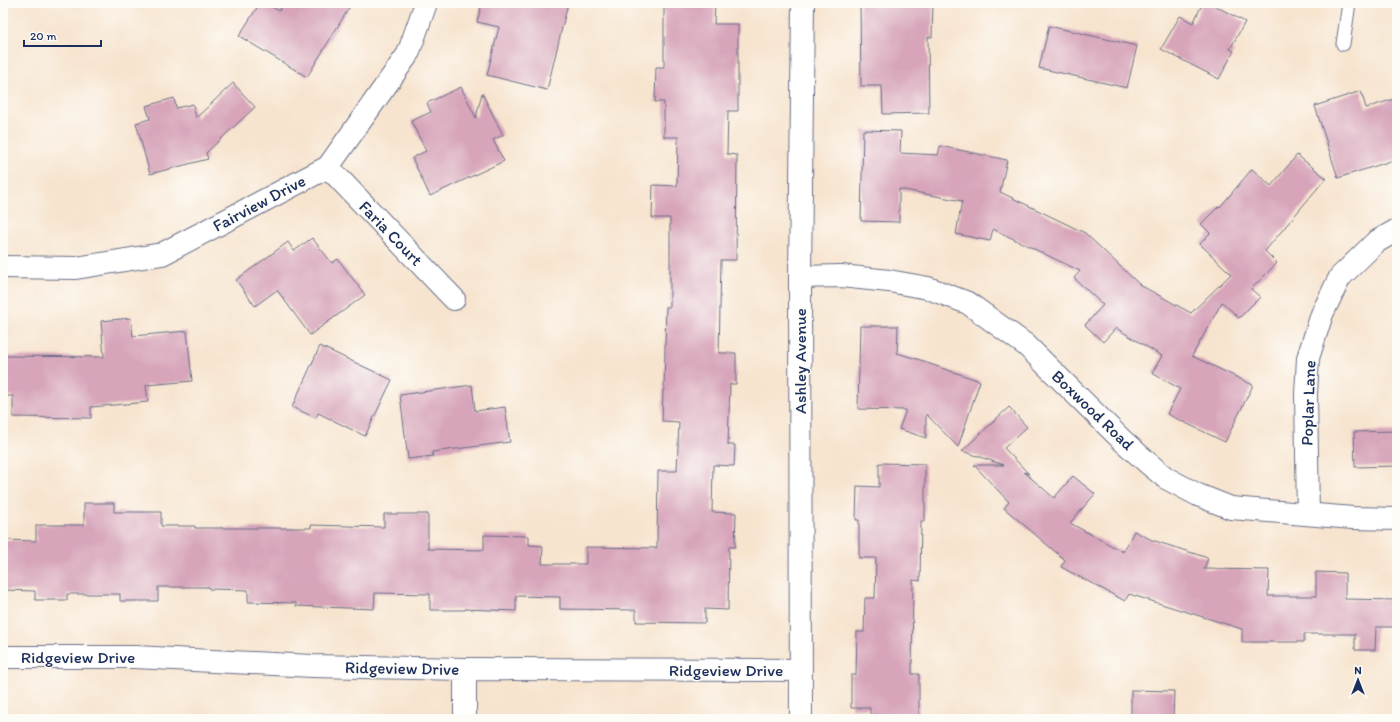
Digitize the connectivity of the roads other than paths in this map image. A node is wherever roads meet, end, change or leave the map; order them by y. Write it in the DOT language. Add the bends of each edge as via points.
graph roads {
  1 [pos="426,3"];
  2 [pos="802,3"];
  3 [pos="1349,3"];
  4 [pos="1343,44"];
  5 [pos="328,167"];
  6 [pos="1397,230"];
  7 [pos="3,267"];
  8 [pos="800,277"];
  9 [pos="454,299"];
  10 [pos="1308,514"];
  11 [pos="1397,519"];
  12 [pos="3,657"];
  13 [pos="465,669"];
  14 [pos="801,670"];
  15 [pos="465,719"];
  16 [pos="801,719"];
  1 -- 5 [label="street, Fairview Drive" via="408,54"];
  2 -- 8 [label="street, Ashley Avenue"];
  3 -- 4 [label="lane"];
  5 -- 7 [label="street, Fairview Drive" via="162,254 76,268"];
  5 -- 9 [label="street, Faria Court"];
  6 -- 10 [label="street, Poplar Lane" via="1376,242 1340,277 1322,314 1308,358"];
  8 -- 10 [label="street, Boxwood Road" via="842,276 889,281 928,288 968,303 1026,345 1123,441 1166,478 1198,495 1231,508"];
  8 -- 14 [label="street, Ashley Avenue"];
  10 -- 11 [label="street, Boxwood Road"];
  12 -- 13 [label="street, Ridgeview Drive" via="135,657 312,666"];
  13 -- 14 [label="street, Ridgeview Drive"];
  13 -- 15 [label="street"];
  14 -- 16 [label="street, Ashley Avenue"];
}
